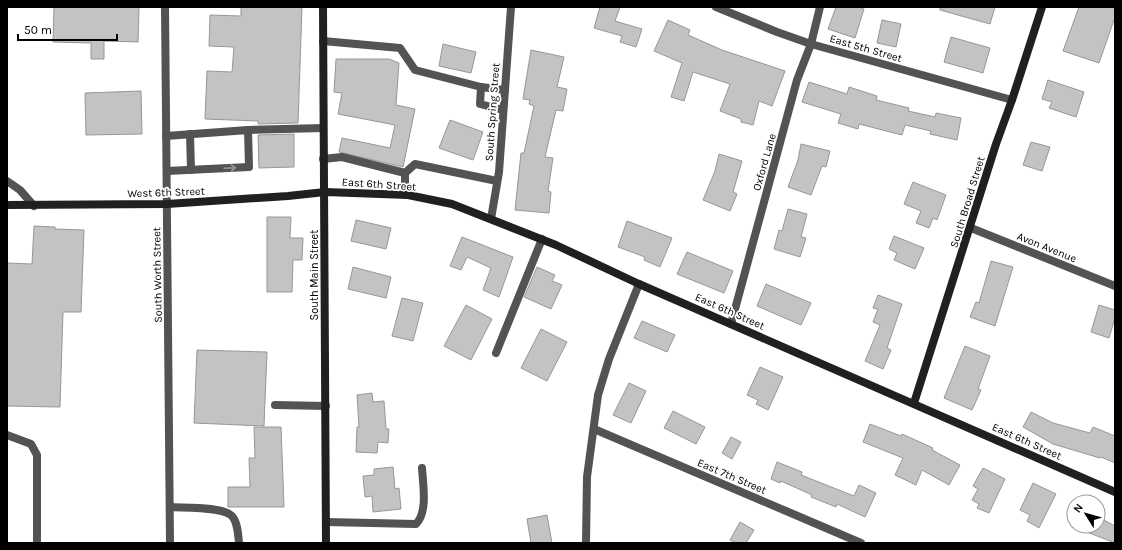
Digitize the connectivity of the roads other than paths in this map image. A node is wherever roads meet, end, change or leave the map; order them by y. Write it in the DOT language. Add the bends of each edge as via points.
graph roads {
  1 [pos="165,7"];
  2 [pos="322,7"];
  3 [pos="511,7"];
  4 [pos="718,7"];
  5 [pos="820,7"];
  6 [pos="1042,7"];
  7 [pos="323,41"];
  8 [pos="811,44"];
  9 [pos="481,87"];
  10 [pos="505,90"];
  11 [pos="1012,100"];
  12 [pos="503,110"];
  13 [pos="323,128"];
  14 [pos="248,130"];
  15 [pos="190,134"];
  16 [pos="166,136"];
  17 [pos="324,159"];
  18 [pos="191,170"];
  19 [pos="167,172"];
  20 [pos="405,173"];
  21 [pos="7,181"];
  22 [pos="498,181"];
  23 [pos="325,192"];
  24 [pos="404,195"];
  25 [pos="167,204"];
  26 [pos="7,205"];
  27 [pos="34,206"];
  28 [pos="491,219"];
  29 [pos="971,228"];
  30 [pos="542,239"];
  31 [pos="639,284"];
  32 [pos="1115,286"];
  33 [pos="731,324"];
  34 [pos="496,353"];
  35 [pos="914,403"];
  36 [pos="275,404"];
  37 [pos="326,406"];
  38 [pos="594,429"];
  39 [pos="7,435"];
  40 [pos="422,468"];
  41 [pos="1115,492"];
  42 [pos="170,507"];
  43 [pos="326,522"];
  44 [pos="37,543"];
  45 [pos="170,543"];
  46 [pos="239,543"];
  47 [pos="326,543"];
  48 [pos="586,543"];
  49 [pos="861,543"];
  1 -- 16 [label="street, South Worth Street"];
  2 -- 7 [label="street, South Main Street"];
  3 -- 10 [label="street, South Spring Street"];
  4 -- 8 [label="street, East 5th Street"];
  5 -- 8 [label="street, Oxford Lane"];
  6 -- 11 [label="street, South Broad Street"];
  7 -- 9 [label="street" via="400,48 415,70"];
  7 -- 13 [label="street, South Main Street"];
  8 -- 11 [label="street, East 5th Street"];
  8 -- 33 [label="street, Oxford Lane" via="797,80"];
  9 -- 10 [label="street"];
  9 -- 12 [label="street" via="480,104"];
  10 -- 12 [label="street, South Spring Street"];
  11 -- 29 [label="street, South Broad Street"];
  12 -- 22 [label="street, South Spring Street"];
  13 -- 14 [label="street"];
  13 -- 17 [label="street, South Main Street"];
  14 -- 15 [label="street"];
  18 -- 14 [label="street, one-way" via="250,167"];
  15 -- 16 [label="street"];
  15 -- 18 [label="street"];
  16 -- 19 [label="street, South Worth Street"];
  17 -- 20 [label="street" via="342,157"];
  17 -- 23 [label="street, South Main Street"];
  18 -- 19 [label="street"];
  19 -- 25 [label="street, South Worth Street"];
  20 -- 22 [label="street" via="415,164"];
  20 -- 24 [label="street"];
  21 -- 27 [label="street" via="20,190"];
  22 -- 28 [label="street, South Spring Street"];
  23 -- 24 [label="street, East 6th Street"];
  23 -- 25 [label="street, West 6th Street"];
  23 -- 37 [label="street, South Main Street"];
  24 -- 28 [label="street, East 6th Street" via="452,204"];
  25 -- 27 [label="street, West 6th Street"];
  25 -- 42 [label="street, South Worth Street"];
  26 -- 27 [label="street, West 6th Street"];
  28 -- 30 [label="street, East 6th Street"];
  29 -- 32 [label="street, Avon Avenue"];
  29 -- 35 [label="street, South Broad Street"];
  30 -- 31 [label="street, East 6th Street"];
  30 -- 34 [label="street"];
  31 -- 33 [label="street, East 6th Street"];
  31 -- 38 [label="street" via="609,359 598,395"];
  33 -- 35 [label="street, East 6th Street"];
  35 -- 41 [label="street, East 6th Street"];
  36 -- 37 [label="street"];
  37 -- 43 [label="street, South Main Street"];
  38 -- 48 [label="street" via="587,477"];
  38 -- 49 [label="street, East 7th Street"];
  39 -- 44 [label="street" via="31,444 37,455"];
  40 -- 43 [label="street" via="423,508 421,519 416,524"];
  42 -- 45 [label="street, South Worth Street"];
  42 -- 46 [label="street" via="222,510 232,515"];
  43 -- 47 [label="street, South Main Street"];
}
